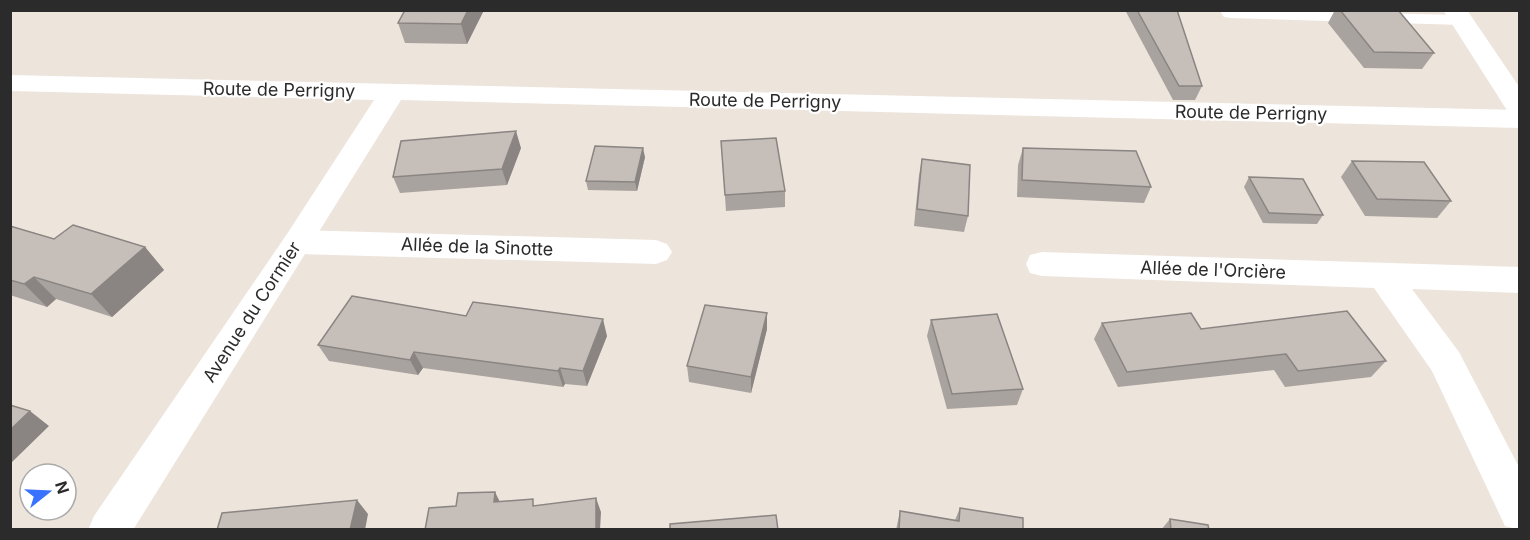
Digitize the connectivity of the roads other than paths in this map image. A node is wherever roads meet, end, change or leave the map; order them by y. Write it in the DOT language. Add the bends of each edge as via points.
graph roads {
  1 [pos="1230,13"];
  2 [pos="1459,15"];
  3 [pos="10,83"];
  4 [pos="392,93"];
  5 [pos="1520,109"];
  6 [pos="1520,119"];
  7 [pos="298,242"];
  8 [pos="656,252"];
  9 [pos="1042,264"];
  10 [pos="1384,276"];
  11 [pos="1520,280"];
  12 [pos="1520,512"];
  13 [pos="109,530"];
  1 -- 2 [label="lane"];
  2 -- 5 [label="street"];
  3 -- 4 [label="street, Route de Perrigny"];
  4 -- 6 [label="street, Route de Perrigny"];
  4 -- 7 [label="street, Avenue du Cormier"];
  7 -- 8 [label="street, Allée de la Sinotte"];
  7 -- 13 [label="street, Avenue du Cormier"];
  9 -- 10 [label="street, Allée de l'Orcière"];
  10 -- 11 [label="street, Allée de l'Orcière"];
  10 -- 12 [label="street" via="1446,362"];
}
